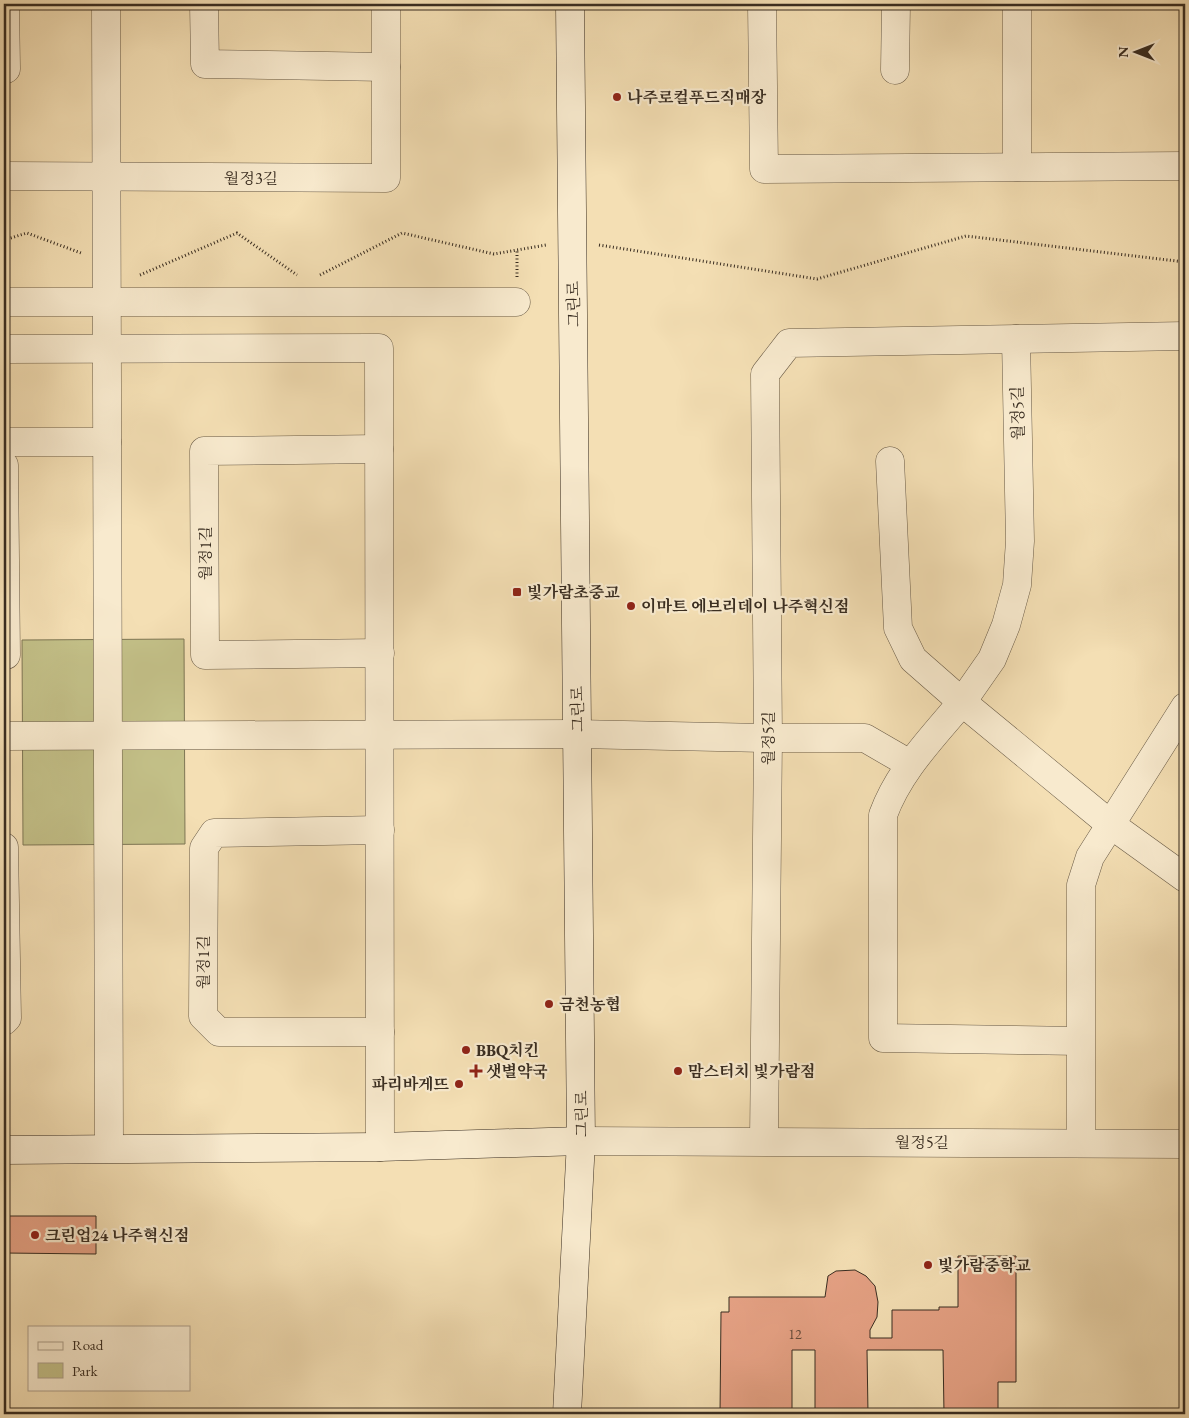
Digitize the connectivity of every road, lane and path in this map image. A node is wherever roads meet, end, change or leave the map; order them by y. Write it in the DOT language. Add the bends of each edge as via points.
graph roads {
  1 [pos="5,4"];
  2 [pos="106,4"];
  3 [pos="204,4"];
  4 [pos="386,4"];
  5 [pos="570,4"];
  6 [pos="762,4"];
  7 [pos="896,4"];
  8 [pos="1017,4"];
  9 [pos="386,67"];
  10 [pos="5,69"];
  11 [pos="895,70"];
  12 [pos="1185,166"];
  13 [pos="1017,167"];
  14 [pos="4,176"];
  15 [pos="106,177"];
  16 [pos="4,302"];
  17 [pos="106,302"];
  18 [pos="516,302"];
  19 [pos="1185,336"];
  20 [pos="1016,339"];
  21 [pos="106,349"];
  22 [pos="4,350"];
  23 [pos="4,442"];
  24 [pos="107,442"];
  25 [pos="379,449"];
  26 [pos="890,461"];
  27 [pos="4,465"];
  28 [pos="380,653"];
  29 [pos="4,655"];
  30 [pos="962,702"];
  31 [pos="1185,707"];
  32 [pos="577,734"];
  33 [pos="380,735"];
  34 [pos="4,736"];
  35 [pos="108,736"];
  36 [pos="768,738"];
  37 [pos="910,764"];
  38 [pos="1110,824"];
  39 [pos="380,830"];
  40 [pos="4,847"];
  41 [pos="1185,878"];
  42 [pos="4,1021"];
  43 [pos="380,1032"];
  44 [pos="1080,1041"];
  45 [pos="581,1141"];
  46 [pos="764,1141"];
  47 [pos="1081,1142"];
  48 [pos="1185,1144"];
  49 [pos="380,1147"];
  50 [pos="109,1148"];
  51 [pos="4,1150"];
  52 [pos="567,1414"];
  1 -- 10 [label="street"];
  2 -- 15 [label="street"];
  3 -- 9 [label="street" via="204,64"];
  4 -- 9 [label="street, 월정3길"];
  5 -- 32 [label="street, 그린로"];
  6 -- 13 [label="street" via="764,170"];
  7 -- 11 [label="street"];
  8 -- 13 [label="street"];
  9 -- 15 [label="street, 월정3길" via="386,178"];
  12 -- 13 [label="street"];
  14 -- 15 [label="street, 월정3길"];
  15 -- 17 [label="street"];
  16 -- 17 [label="street"];
  17 -- 18 [label="street"];
  17 -- 21 [label="street"];
  19 -- 20 [label="street"];
  20 -- 30 [label="street, 월정5길" via="1020,541 1017,585 992,659"];
  20 -- 36 [label="street, 월정5길" via="789,343 765,374"];
  21 -- 22 [label="street"];
  21 -- 24 [label="street"];
  21 -- 25 [label="street" via="379,348"];
  23 -- 24 [label="street"];
  24 -- 35 [label="street"];
  25 -- 28 [label="street"];
  25 -- 28 [label="street, 월정1길" via="204,452 204,461 205,655"];
  26 -- 30 [label="street" via="898,628 913,659"];
  27 -- 29 [label="street"];
  28 -- 33 [label="street"];
  30 -- 37 [label="street, 월정5길"];
  30 -- 38 [label="street"];
  31 -- 38 [label="street"];
  32 -- 33 [label="street"];
  32 -- 36 [label="street"];
  32 -- 45 [label="street, 그린로"];
  33 -- 35 [label="street"];
  33 -- 39 [label="street"];
  34 -- 35 [label="street"];
  35 -- 50 [label="street"];
  36 -- 37 [label="street" via="865,738"];
  36 -- 46 [label="street, 월정5길"];
  37 -- 44 [label="street, 월정5길" via="890,795 883,816 883,1038"];
  38 -- 41 [label="street"];
  38 -- 44 [label="street" via="1090,857 1081,885"];
  39 -- 43 [label="street"];
  39 -- 43 [label="street, 월정1길" via="214,833 204,848 203,1016 219,1032"];
  40 -- 42 [label="street" via="7,1018"];
  43 -- 49 [label="street"];
  44 -- 47 [label="street"];
  45 -- 46 [label="street, 월정5길"];
  45 -- 49 [label="street"];
  45 -- 52 [label="street, 그린로"];
  46 -- 47 [label="street, 월정5길"];
  47 -- 48 [label="street, 월정5길"];
  49 -- 50 [label="street"];
  50 -- 51 [label="street"];
}
